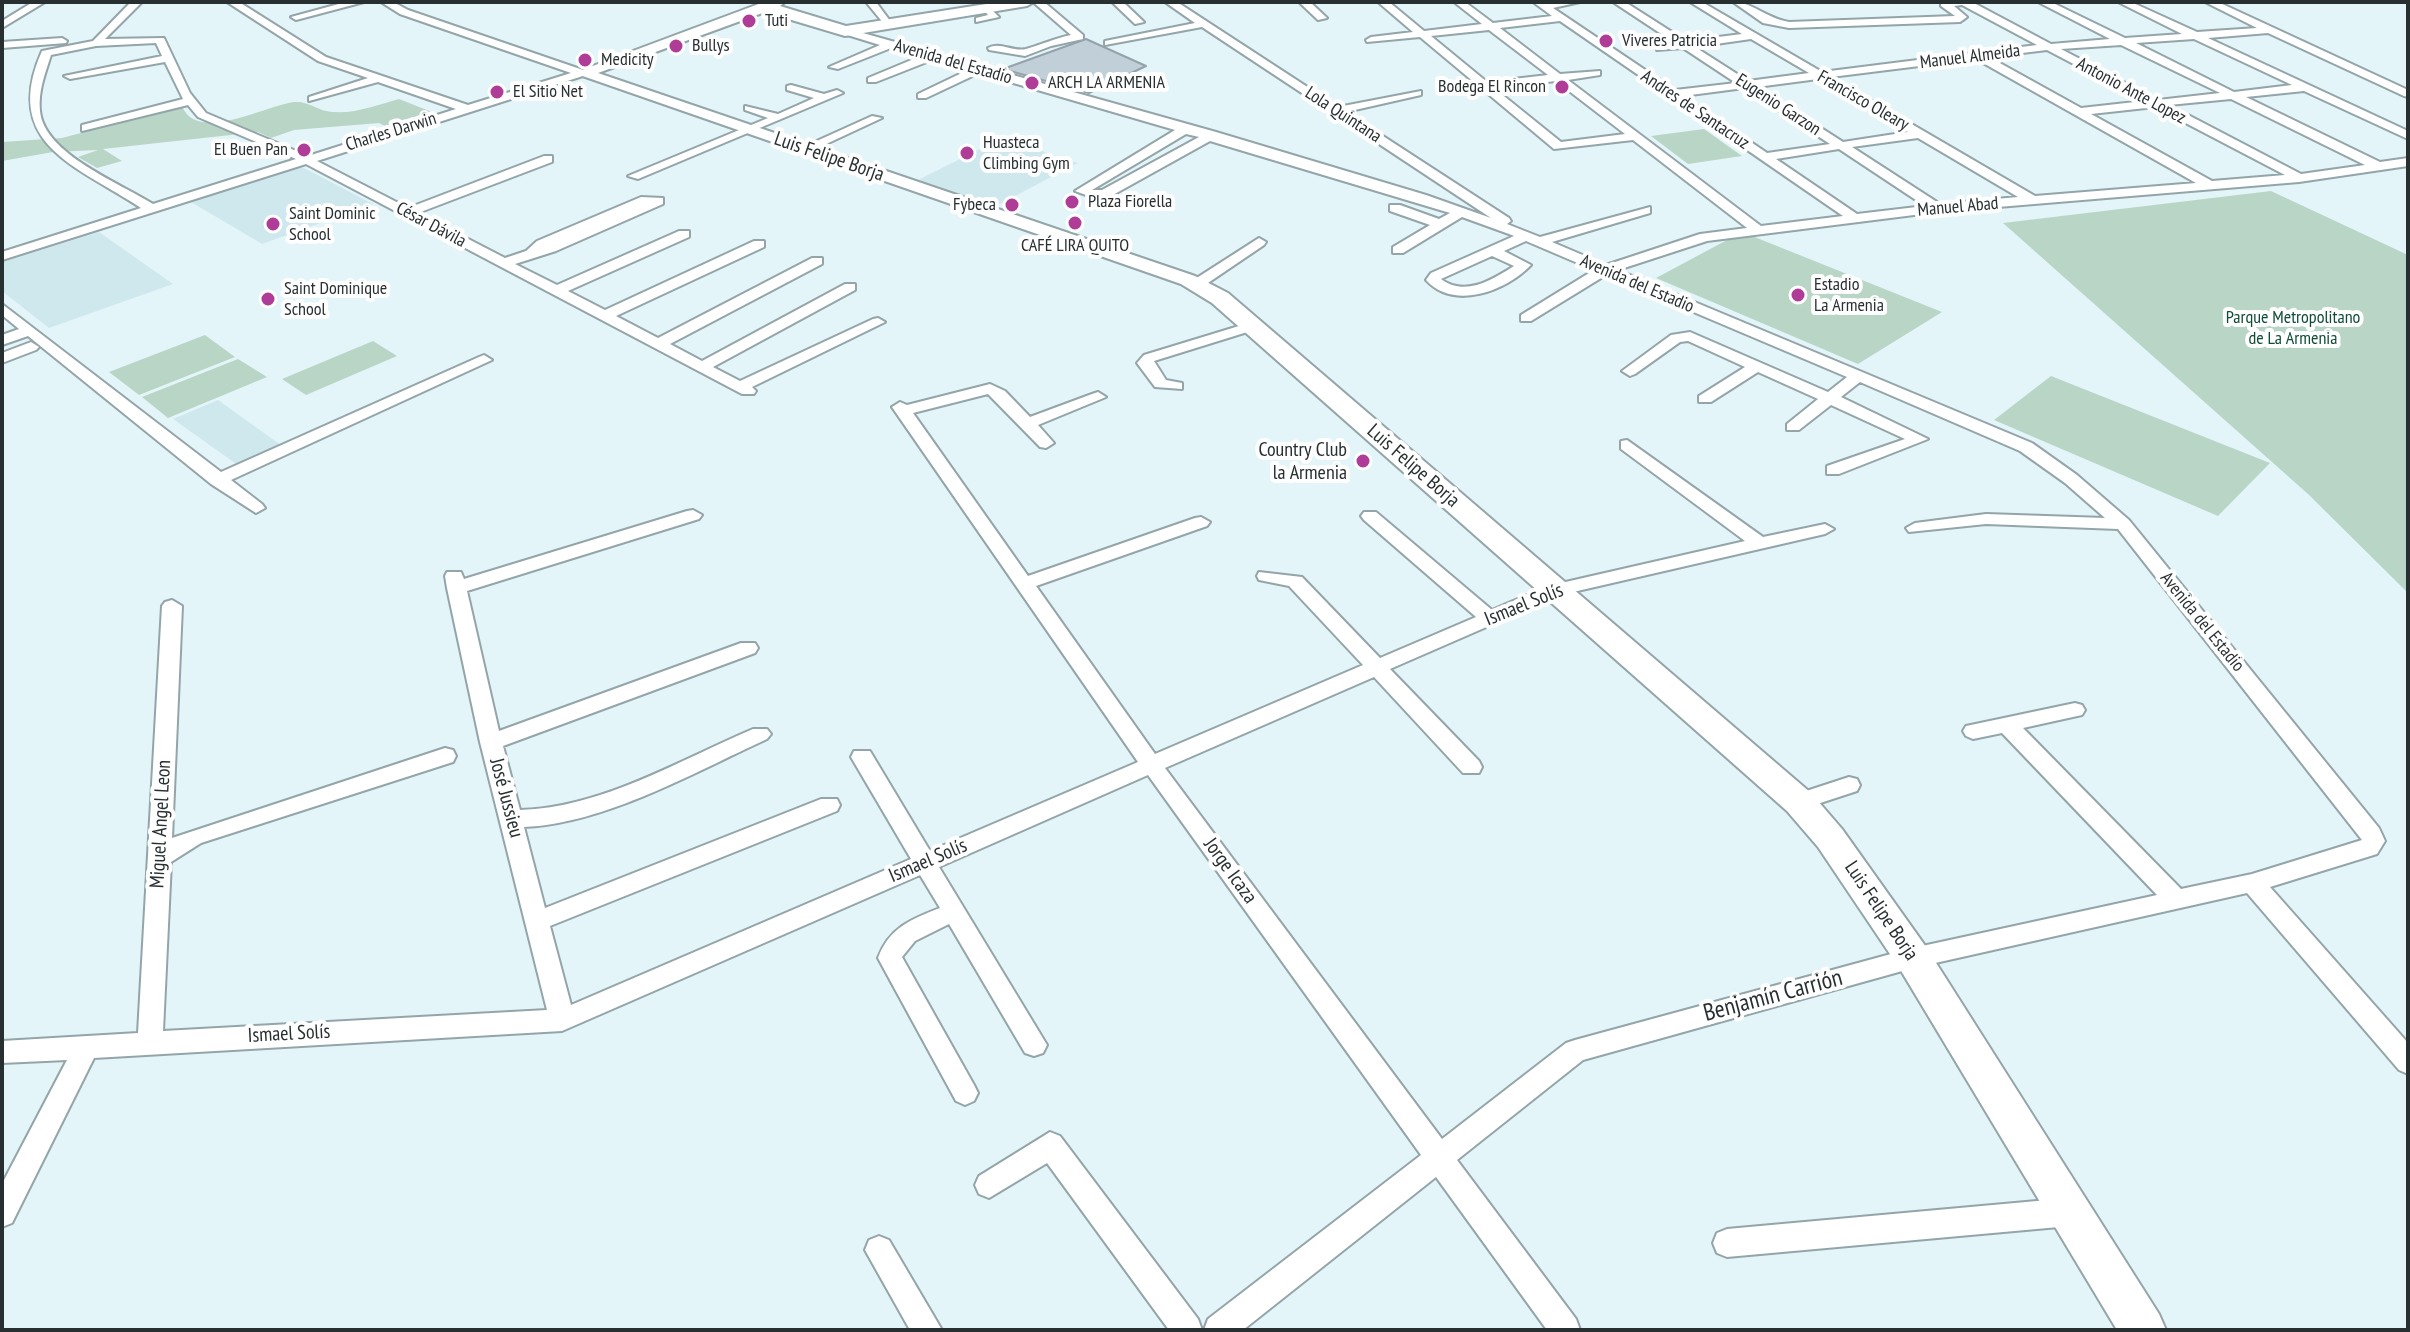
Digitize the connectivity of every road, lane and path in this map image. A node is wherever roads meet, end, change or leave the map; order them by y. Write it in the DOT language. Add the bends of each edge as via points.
graph roads {
  1 [pos="40,2"];
  2 [pos="137,2"];
  3 [pos="232,2"];
  4 [pos="345,2"];
  5 [pos="359,2"];
  6 [pos="386,2"];
  7 [pos="871,2"];
  8 [pos="1027,2"];
  9 [pos="1038,2"];
  10 [pos="1117,2"];
  11 [pos="1170,2"];
  12 [pos="1304,2"];
  13 [pos="1383,2"];
  14 [pos="1459,2"];
  15 [pos="1575,2"];
  16 [pos="1618,2"];
  17 [pos="1695,2"];
  18 [pos="1738,2"];
  19 [pos="1965,2"];
  20 [pos="2043,2"];
  21 [pos="2123,2"];
  22 [pos="2210,2"];
  23 [pos="772,4"];
  24 [pos="1541,4"];
  25 [pos="976,10"];
  26 [pos="1322,18"];
  27 [pos="1562,18"];
  28 [pos="1139,22"];
  29 [pos="4,23"];
  30 [pos="889,23"];
  31 [pos="1204,24"];
  32 [pos="1491,26"];
  33 [pos="2268,30"];
  34 [pos="845,31"];
  35 [pos="1421,35"];
  36 [pos="2194,35"];
  37 [pos="1751,36"];
  38 [pos="94,40"];
  39 [pos="1371,40"];
  40 [pos="2126,42"];
  41 [pos="1109,43"];
  42 [pos="2,45"];
  43 [pos="1683,45"];
  44 [pos="993,48"];
  45 [pos="1661,48"];
  46 [pos="2048,48"];
  47 [pos="891,52"];
  48 [pos="932,56"];
  49 [pos="1979,56"];
  50 [pos="169,58"];
  51 [pos="834,67"];
  52 [pos="980,69"];
  53 [pos="582,73"];
  54 [pos="1596,73"];
  55 [pos="70,76"];
  56 [pos="1818,76"];
  57 [pos="1557,77"];
  58 [pos="377,79"];
  59 [pos="872,80"];
  60 [pos="1746,85"];
  61 [pos="1482,86"];
  62 [pos="2307,87"];
  63 [pos="791,88"];
  64 [pos="1417,93"];
  65 [pos="1672,94"];
  66 [pos="2408,94"];
  67 [pos="2231,95"];
  68 [pos="922,96"];
  69 [pos="313,99"];
  70 [pos="190,101"];
  71 [pos="2153,103"];
  72 [pos="468,109"];
  73 [pos="1337,111"];
  74 [pos="2079,112"];
  75 [pos="779,118"];
  76 [pos="876,118"];
  77 [pos="748,122"];
  78 [pos="86,128"];
  79 [pos="1187,128"];
  80 [pos="1919,134"];
  81 [pos="1212,135"];
  82 [pos="2408,135"];
  83 [pos="1636,136"];
  84 [pos="1841,146"];
  85 [pos="805,149"];
  86 [pos="1763,157"];
  87 [pos="305,159"];
  88 [pos="548,159"];
  89 [pos="2408,162"];
  90 [pos="2377,166"];
  91 [pos="634,176"];
  92 [pos="2299,178"];
  93 [pos="2214,187"];
  94 [pos="1458,188"];
  95 [pos="1421,198"];
  96 [pos="2032,200"];
  97 [pos="1395,208"];
  98 [pos="1938,208"];
  99 [pos="152,209"];
  100 [pos="1645,210"];
  101 [pos="409,212"];
  102 [pos="1461,212"];
  103 [pos="1853,217"];
  104 [pos="1437,223"];
  105 [pos="1756,228"];
  106 [pos="684,234"];
  107 [pos="1526,237"];
  108 [pos="1259,242"];
  109 [pos="759,244"];
  110 [pos="1398,250"];
  111 [pos="1493,251"];
  112 [pos="531,254"];
  113 [pos="2,256"];
  114 [pos="817,261"];
  115 [pos="503,263"];
  116 [pos="1604,270"];
  117 [pos="1197,284"];
  118 [pos="850,287"];
  119 [pos="556,291"];
  120 [pos="2,308"];
  121 [pos="604,316"];
  122 [pos="1526,318"];
  123 [pos="878,322"];
  124 [pos="1252,326"];
  125 [pos="31,330"];
  126 [pos="2,340"];
  127 [pos="658,344"];
  128 [pos="31,347"];
  129 [pos="2,358"];
  130 [pos="484,360"];
  131 [pos="1757,366"];
  132 [pos="701,367"];
  133 [pos="1630,371"];
  134 [pos="1858,376"];
  135 [pos="1176,386"];
  136 [pos="1098,397"];
  137 [pos="1831,398"];
  138 [pos="1705,399"];
  139 [pos="1027,424"];
  140 [pos="1793,427"];
  141 [pos="1046,443"];
  142 [pos="1627,445"];
  143 [pos="1833,470"];
  144 [pos="217,480"];
  145 [pos="256,508"];
  146 [pos="693,515"];
  147 [pos="1370,516"];
  148 [pos="1201,522"];
  149 [pos="2123,524"];
  150 [pos="1915,528"];
  151 [pos="1825,529"];
  152 [pos="1759,543"];
  153 [pos="1266,576"];
  154 [pos="1024,584"];
  155 [pos="1555,590"];
  156 [pos="172,606"];
  157 [pos="1490,618"];
  158 [pos="748,648"];
  159 [pos="1375,668"];
  160 [pos="2075,710"];
  161 [pos="2006,724"];
  162 [pos="1973,731"];
  163 [pos="760,734"];
  164 [pos="491,742"];
  165 [pos="445,756"];
  166 [pos="862,757"];
  167 [pos="1151,764"];
  168 [pos="1471,767"];
  169 [pos="1849,785"];
  170 [pos="1799,802"];
  171 [pos="829,805"];
  172 [pos="2355,812"];
  173 [pos="511,819"];
  174 [pos="159,860"];
  175 [pos="923,863"];
  176 [pos="2252,883"];
  177 [pos="2176,899"];
  178 [pos="953,913"];
  179 [pos="537,921"];
  180 [pos="1913,958"];
  181 [pos="562,1020"];
  182 [pos="150,1042"];
  183 [pos="1034,1045"];
  184 [pos="87,1046"];
  185 [pos="2403,1049"];
  186 [pos="2,1052"];
  187 [pos="965,1093"];
  188 [pos="1439,1154"];
  189 [pos="989,1185"];
  190 [pos="2070,1212"];
  191 [pos="2,1213"];
  192 [pos="1727,1243"];
  193 [pos="879,1250"];
  194 [pos="927,1330"];
  195 [pos="1187,1330"];
  196 [pos="1219,1330"];
  197 [pos="1565,1330"];
  198 [pos="2143,1330"];
  1 -- 29 [label="street"];
  2 -- 38 [label="street"];
  3 -- 58 [label="street" via="322,59"];
  4 -- 5 [label="street" via="295,16"];
  6 -- 53 [label="street, Luis Felipe Borja"];
  7 -- 30 [label="street"];
  8 -- 25 [label="street"];
  9 -- 44 [label="street" via="1079,37 1021,54"];
  10 -- 28 [label="street"];
  11 -- 31 [label="street, Lola Quintana"];
  12 -- 26 [label="street"];
  13 -- 35 [label="street"];
  14 -- 32 [label="street"];
  15 -- 24 [label="street"];
  16 -- 43 [label="street, Eugenio Garzon"];
  17 -- 37 [label="street, Francisco Oleary"];
  18 -- 19 [label="street" via="1767,21 1789,25 1960,19 1945,4"];
  19 -- 46 [label="street, Antonio Ante Lopez"];
  20 -- 40 [label="street"];
  21 -- 36 [label="street"];
  22 -- 33 [label="street"];
  23 -- 34 [label="street, Avenida del Estadio"];
  23 -- 53 [label="street, Charles Darwin"];
  24 -- 27 [label="street, Andres de Santacruz"];
  25 -- 30 [label="street"];
  27 -- 32 [label="street"];
  27 -- 65 [label="street, Andres de Santacruz"];
  30 -- 34 [label="street"];
  31 -- 41 [label="street"];
  31 -- 73 [label="street, Lola Quintana"];
  32 -- 35 [label="street"];
  32 -- 57 [label="street"];
  33 -- 36 [label="street, Manuel Almeida"];
  33 -- 66 [label="street"];
  34 -- 47 [label="street, Avenida del Estadio"];
  35 -- 39 [label="street"];
  35 -- 61 [label="street"];
  36 -- 40 [label="street, Manuel Almeida"];
  36 -- 62 [label="street"];
  37 -- 43 [label="street"];
  37 -- 56 [label="street, Francisco Oleary"];
  38 -- 42 [label="street"];
  38 -- 50 [label="street" via="160,40"];
  38 -- 99 [label="street" via="46,53 28,88 24,113 35,137 53,152"];
  40 -- 46 [label="street, Manuel Almeida"];
  40 -- 67 [label="street"];
  43 -- 45 [label="street"];
  43 -- 60 [label="street, Eugenio Garzon"];
  46 -- 49 [label="street, Manuel Almeida"];
  46 -- 71 [label="street, Antonio Ante Lopez"];
  47 -- 48 [label="street, Avenida del Estadio"];
  47 -- 51 [label="street" via="869,53"];
  48 -- 52 [label="street, Avenida del Estadio"];
  48 -- 59 [label="street"];
  49 -- 56 [label="street, Manuel Almeida"];
  49 -- 74 [label="street"];
  50 -- 55 [label="street"];
  50 -- 70 [label="street, César Dávila"];
  52 -- 68 [label="street"];
  52 -- 79 [label="street, Avenida del Estadio"];
  53 -- 72 [label="street, Charles Darwin"];
  53 -- 77 [label="street, Luis Felipe Borja"];
  54 -- 57 [label="street"];
  56 -- 60 [label="street, Manuel Almeida"];
  56 -- 80 [label="street, Francisco Oleary"];
  57 -- 61 [label="street"];
  57 -- 83 [label="street"];
  58 -- 69 [label="street"];
  58 -- 72 [label="street"];
  60 -- 65 [label="street, Manuel Almeida"];
  60 -- 84 [label="street, Eugenio Garzon"];
  61 -- 83 [label="street" via="1560,147"];
  62 -- 67 [label="street"];
  62 -- 82 [label="street"];
  63 -- 75 [label="street" via="831,96"];
  64 -- 73 [label="street"];
  65 -- 86 [label="street, Andres de Santacruz"];
  67 -- 71 [label="street"];
  67 -- 90 [label="street"];
  70 -- 78 [label="street"];
  70 -- 87 [label="street, César Dávila" via="202,115"];
  71 -- 74 [label="street"];
  71 -- 92 [label="street, Antonio Ante Lopez"];
  72 -- 87 [label="street, Charles Darwin"];
  73 -- 94 [label="street, Lola Quintana"];
  74 -- 93 [label="street"];
  75 -- 77 [label="street"];
  75 -- 77 [label="street"];
  76 -- 85 [label="street"];
  77 -- 85 [label="street, Luis Felipe Borja"];
  77 -- 91 [label="street"];
  79 -- 81 [label="street, Avenida del Estadio"];
  79 -- 81 [label="street" via="1081,191 1106,193"];
  80 -- 84 [label="street"];
  80 -- 96 [label="street, Francisco Oleary"];
  81 -- 95 [label="street, Avenida del Estadio"];
  83 -- 105 [label="street"];
  84 -- 86 [label="street"];
  84 -- 98 [label="street, Eugenio Garzon"];
  85 -- 117 [label="street, Luis Felipe Borja"];
  86 -- 103 [label="street, Andres de Santacruz"];
  87 -- 99 [label="street, Charles Darwin"];
  87 -- 101 [label="street, César Dávila"];
  88 -- 101 [label="street"];
  89 -- 90 [label="street, Manuel Abad"];
  90 -- 92 [label="street, Manuel Abad"];
  92 -- 93 [label="street, Manuel Abad"];
  93 -- 96 [label="street, Manuel Abad"];
  94 -- 95 [label="street" via="1443,197"];
  94 -- 107 [label="street, Lola Quintana"];
  95 -- 102 [label="street, Avenida del Estadio"];
  96 -- 98 [label="street, Manuel Abad"];
  97 -- 104 [label="street"];
  98 -- 103 [label="street, Manuel Abad"];
  99 -- 113 [label="street, Charles Darwin"];
  100 -- 107 [label="street"];
  101 -- 115 [label="street, César Dávila"];
  102 -- 104 [label="street"];
  102 -- 107 [label="street, Avenida del Estadio"];
  103 -- 105 [label="street, Manuel Abad"];
  104 -- 110 [label="street"];
  105 -- 116 [label="street, Manuel Abad" via="1705,237"];
  106 -- 119 [label="street"];
  107 -- 111 [label="street"];
  107 -- 116 [label="street, Avenida del Estadio"];
  108 -- 117 [label="street"];
  109 -- 121 [label="street"];
  111 -- 111 [label="street" via="1436,276 1433,280 1450,291 1472,292 1524,265"];
  112 -- 112 [label="street" via="551,248 658,201 646,200 542,244"];
  112 -- 115 [label="street"];
  114 -- 127 [label="street"];
  115 -- 119 [label="street, César Dávila"];
  116 -- 122 [label="street, Manuel Abad"];
  116 -- 134 [label="street, Avenida del Estadio"];
  117 -- 124 [label="street, Luis Felipe Borja"];
  118 -- 132 [label="street"];
  119 -- 121 [label="street, César Dávila"];
  120 -- 125 [label="street"];
  121 -- 127 [label="street, César Dávila"];
  123 -- 132 [label="street, César Dávila" via="744,389"];
  124 -- 135 [label="street" via="1149,358 1145,363 1161,384"];
  124 -- 155 [label="street, Luis Felipe Borja"];
  125 -- 126 [label="street"];
  125 -- 144 [label="street"];
  127 -- 132 [label="street, César Dávila"];
  128 -- 129 [label="street"];
  130 -- 144 [label="street"];
  131 -- 133 [label="street" via="1681,336"];
  131 -- 137 [label="street"];
  131 -- 138 [label="street"];
  134 -- 137 [label="street"];
  134 -- 149 [label="street, Avenida del Estadio" via="2026,447"];
  136 -- 139 [label="street"];
  137 -- 140 [label="street"];
  137 -- 143 [label="street" via="1921,441"];
  139 -- 141 [label="street"];
  139 -- 154 [label="street, Jorge Icaza" via="990,389 901,409"];
  142 -- 152 [label="street"];
  144 -- 145 [label="street"];
  146 -- 164 [label="street, José Jussieu" via="455,582"];
  147 -- 157 [label="street"];
  148 -- 154 [label="street"];
  149 -- 150 [label="street" via="1986,519"];
  149 -- 172 [label="street, Avenida del Estadio"];
  151 -- 152 [label="street, Ismael Solís"];
  152 -- 155 [label="street, Ismael Solís"];
  153 -- 159 [label="street" via="1295,581"];
  154 -- 167 [label="street, Jorge Icaza"];
  155 -- 157 [label="street, Ismael Solís"];
  155 -- 170 [label="street, Luis Felipe Borja"];
  156 -- 174 [label="street, Miguel Angel Leon"];
  157 -- 159 [label="street, Ismael Solís"];
  158 -- 164 [label="street"];
  159 -- 167 [label="street, Ismael Solís"];
  159 -- 168 [label="street"];
  160 -- 161 [label="street"];
  161 -- 162 [label="street"];
  161 -- 177 [label="street"];
  163 -- 173 [label="street" via="586,807 549,817"];
  164 -- 173 [label="street, José Jussieu"];
  165 -- 174 [label="street" via="193,837"];
  166 -- 175 [label="street"];
  167 -- 175 [label="street, Ismael Solís"];
  167 -- 188 [label="street, Jorge Icaza"];
  169 -- 170 [label="street"];
  170 -- 180 [label="street, Luis Felipe Borja"];
  171 -- 179 [label="street"];
  172 -- 176 [label="street, Benjamín Carrión" via="2374,841 2369,848"];
  173 -- 179 [label="street, José Jussieu"];
  174 -- 182 [label="street, Miguel Angel Leon"];
  175 -- 178 [label="street"];
  175 -- 181 [label="street, Ismael Solís"];
  176 -- 177 [label="street, Benjamín Carrión"];
  176 -- 185 [label="street"];
  177 -- 180 [label="street, Benjamín Carrión"];
  178 -- 183 [label="street"];
  178 -- 187 [label="street" via="906,934 892,947 890,958"];
  179 -- 181 [label="street, José Jussieu"];
  180 -- 188 [label="street, Benjamín Carrión" via="1584,1047"];
  180 -- 190 [label="street, Luis Felipe Borja"];
  181 -- 182 [label="street, Ismael Solís"];
  182 -- 184 [label="street, Ismael Solís"];
  184 -- 186 [label="street, Ismael Solís"];
  184 -- 191 [label="street"];
  188 -- 196 [label="street, Benjamín Carrión"];
  188 -- 197 [label="street, Jorge Icaza"];
  189 -- 195 [label="street" via="1050,1145"];
  190 -- 192 [label="street"];
  190 -- 198 [label="street, Luis Felipe Borja"];
  193 -- 194 [label="street"];
}
